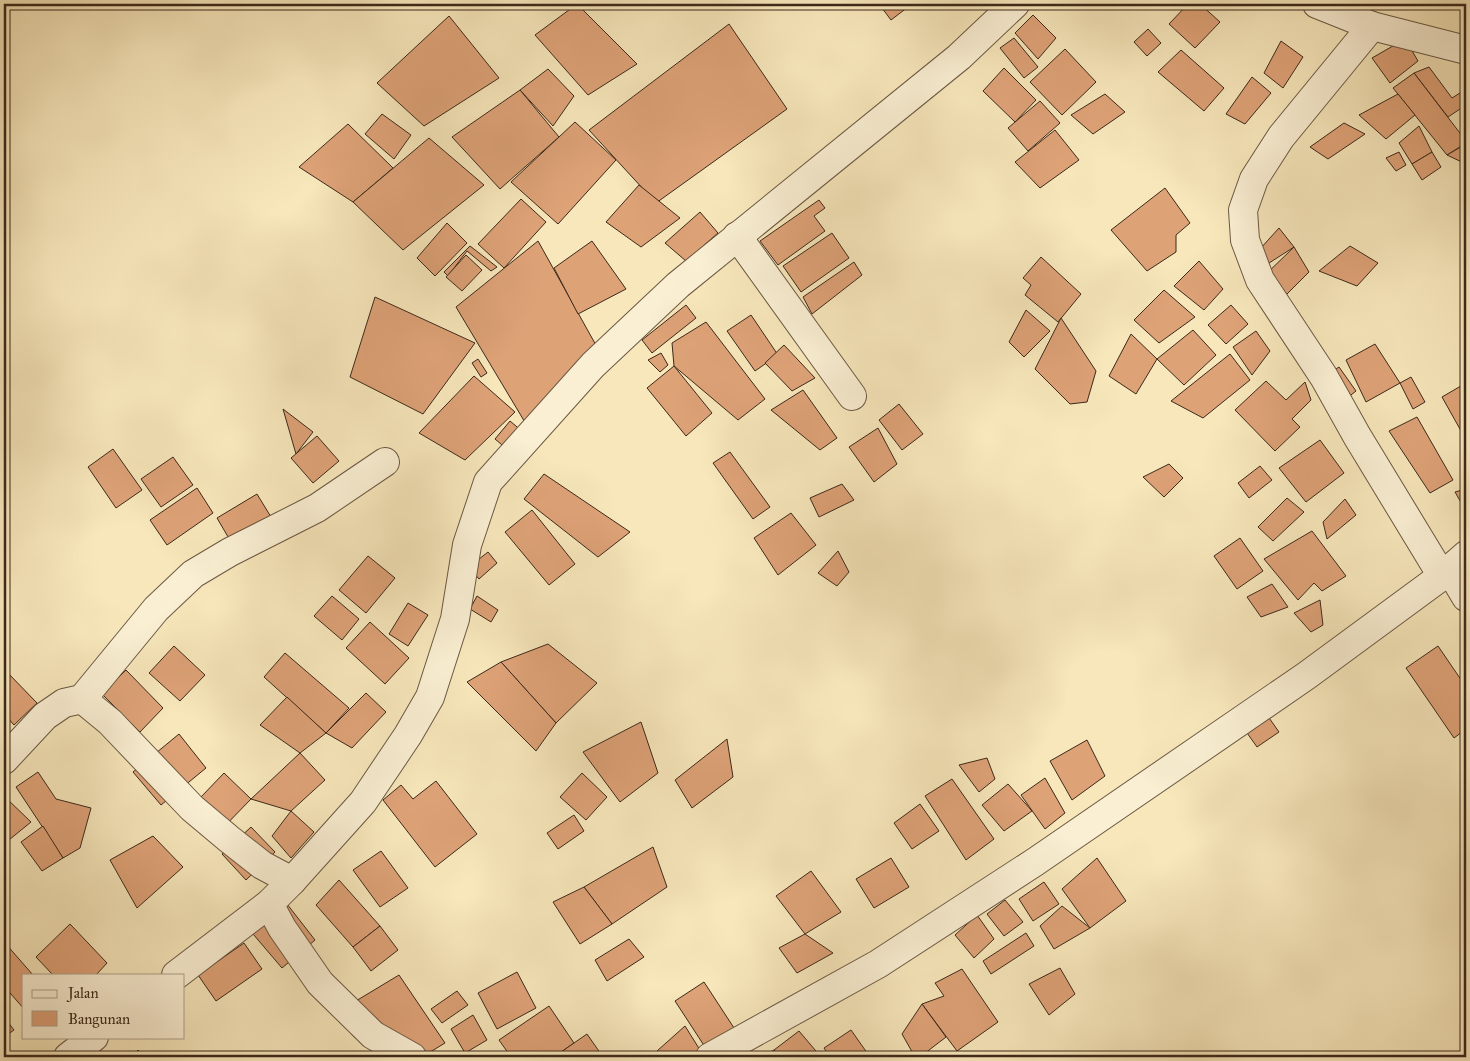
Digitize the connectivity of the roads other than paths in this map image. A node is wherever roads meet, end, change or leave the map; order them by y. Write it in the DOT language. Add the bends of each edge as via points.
graph roads {
  1 [pos="1318,4"];
  2 [pos="997,10"];
  3 [pos="1372,26"];
  4 [pos="1466,50"];
  5 [pos="738,236"];
  6 [pos="852,396"];
  7 [pos="385,462"];
  8 [pos="1453,567"];
  9 [pos="1466,597"];
  10 [pos="82,699"];
  11 [pos="4,760"];
  12 [pos="292,881"];
  13 [pos="269,904"];
  14 [pos="177,974"];
  15 [pos="93,1038"];
  16 [pos="68,1057"];
  17 [pos="412,1057"];
  18 [pos="710,1057"];
  1 -- 3 [label="street"];
  2 -- 5 [label="street" via="958,57"];
  3 -- 4 [label="street"];
  3 -- 8 [label="street" via="1281,137 1254,179 1244,210 1245,240 1260,280 1324,378 1357,436"];
  5 -- 6 [label="street"];
  5 -- 12 [label="street" via="678,285 593,365 488,482 467,545 455,619 430,697 363,802"];
  7 -- 10 [label="street" via="317,508 193,574 156,609"];
  8 -- 9 [label="street"];
  8 -- 18 [label="street" via="1298,682 1035,862 878,964"];
  10 -- 11 [label="street" via="64,704 46,716"];
  10 -- 12 [label="street" via="110,722 192,808 262,865"];
  12 -- 13 [label="street"];
  13 -- 14 [label="street"];
  13 -- 17 [label="street" via="320,983 372,1035"];
  15 -- 16 [label="street"];
}
